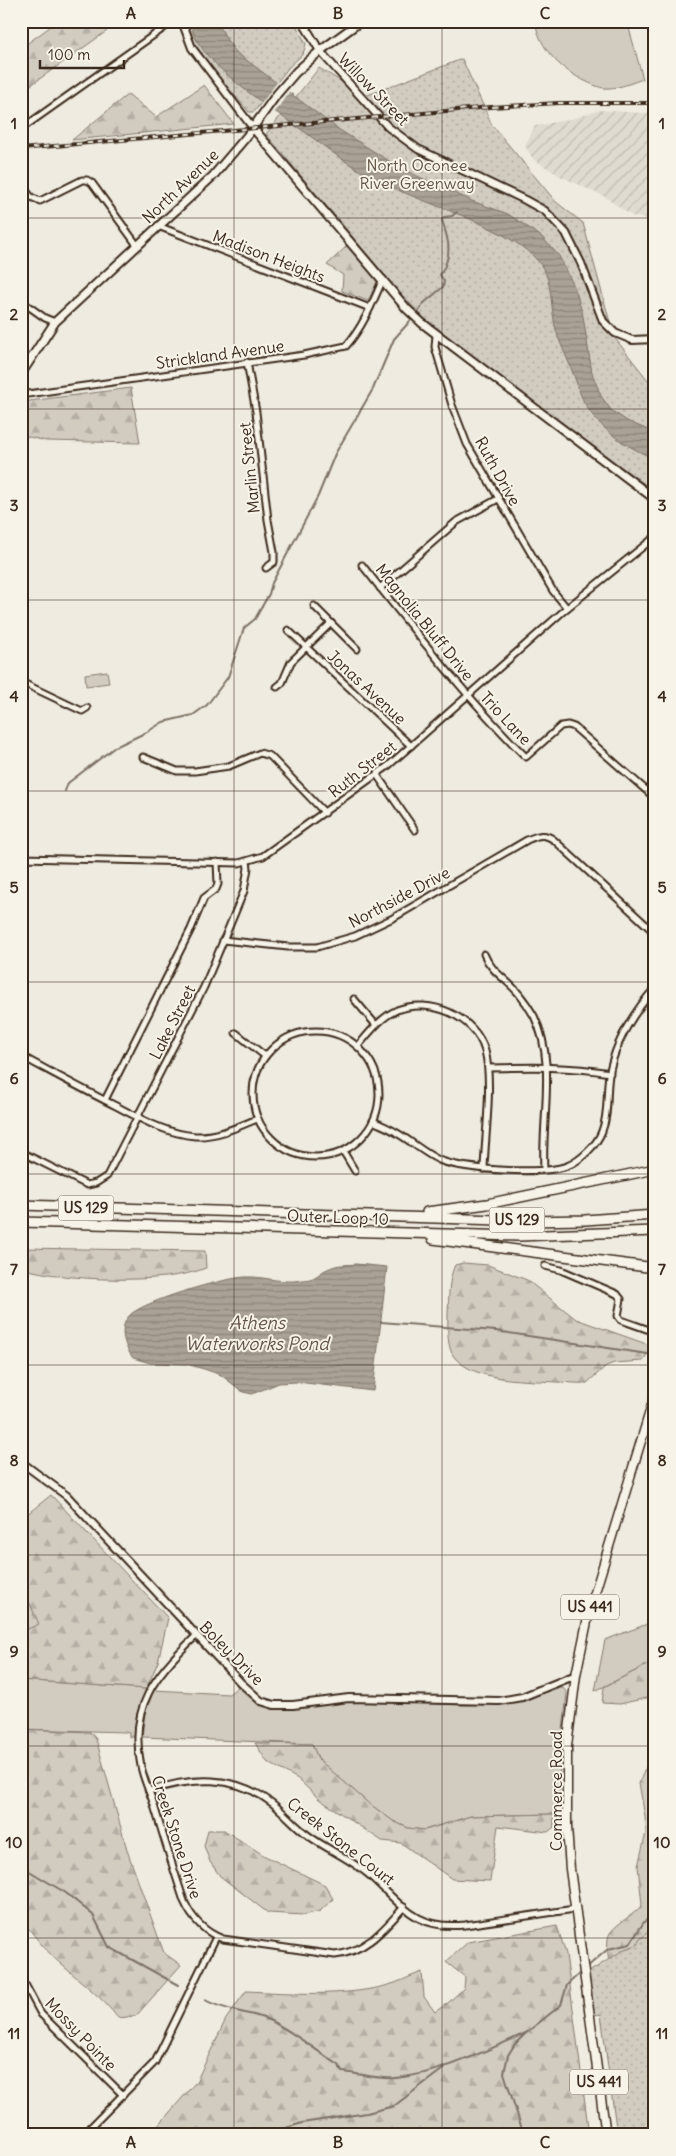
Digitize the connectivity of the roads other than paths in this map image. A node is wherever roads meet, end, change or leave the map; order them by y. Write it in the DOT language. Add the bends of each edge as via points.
graph roads {
  1 [pos="155,21"];
  2 [pos="176,21"];
  3 [pos="182,21"];
  4 [pos="302,21"];
  5 [pos="361,21"];
  6 [pos="163,28"];
  7 [pos="320,51"];
  8 [pos="253,128"];
  9 [pos="21,129"];
  10 [pos="21,184"];
  11 [pos="158,226"];
  12 [pos="137,244"];
  13 [pos="383,279"];
  14 [pos="21,301"];
  15 [pos="370,308"];
  16 [pos="55,322"];
  17 [pos="436,335"];
  18 [pos="655,339"];
  19 [pos="247,362"];
  20 [pos="21,374"];
  21 [pos="21,395"];
  22 [pos="498,499"];
  23 [pos="655,499"];
  24 [pos="655,537"];
  25 [pos="362,565"];
  26 [pos="266,568"];
  27 [pos="380,588"];
  28 [pos="314,606"];
  29 [pos="567,608"];
  30 [pos="331,623"];
  31 [pos="288,630"];
  32 [pos="306,647"];
  33 [pos="357,649"];
  34 [pos="21,682"];
  35 [pos="277,687"];
  36 [pos="468,695"];
  37 [pos="88,708"];
  38 [pos="411,746"];
  39 [pos="143,758"];
  40 [pos="377,775"];
  41 [pos="655,798"];
  42 [pos="325,813"];
  43 [pos="415,830"];
  44 [pos="21,858"];
  45 [pos="217,862"];
  46 [pos="248,862"];
  47 [pos="655,933"];
  48 [pos="223,940"];
  49 [pos="484,954"];
  50 [pos="655,988"];
  51 [pos="354,999"];
  52 [pos="376,1024"];
  53 [pos="236,1033"];
  54 [pos="358,1046"];
  55 [pos="21,1056"];
  56 [pos="264,1056"];
  57 [pos="546,1066"];
  58 [pos="488,1068"];
  59 [pos="610,1073"];
  60 [pos="105,1100"];
  61 [pos="136,1117"];
  62 [pos="257,1119"];
  63 [pos="373,1121"];
  64 [pos="343,1151"];
  65 [pos="21,1152"];
  66 [pos="484,1169"];
  67 [pos="544,1169"];
  68 [pos="655,1169"];
  69 [pos="355,1171"];
  70 [pos="21,1206"];
  71 [pos="655,1215"];
  72 [pos="378,1216"];
  73 [pos="21,1222"];
  74 [pos="655,1232"];
  75 [pos="393,1234"];
  76 [pos="545,1266"];
  77 [pos="655,1268"];
  78 [pos="655,1332"];
  79 [pos="655,1396"];
  80 [pos="652,1417"];
  81 [pos="21,1462"];
  82 [pos="196,1636"];
  83 [pos="576,1676"];
  84 [pos="149,1791"];
  85 [pos="404,1907"];
  86 [pos="575,1909"];
  87 [pos="216,1937"];
  88 [pos="26,1986"];
  89 [pos="123,2095"];
  90 [pos="83,2135"];
  91 [pos="606,2135"];
  1 -- 6 [label="street"];
  2 -- 6 [label="street"];
  3 -- 8 [label="street" via="192,48"];
  4 -- 7 [label="street, Willow Street"];
  5 -- 7 [label="main road, North Avenue"];
  6 -- 9 [label="street"];
  7 -- 8 [label="main road, North Avenue" via="296,72"];
  7 -- 18 [label="street, Willow Street" via="388,127 418,149 545,211 566,233 603,321 614,333 626,339"];
  8 -- 11 [label="main road, North Avenue" via="213,176"];
  8 -- 13 [label="main road"];
  10 -- 12 [label="street" via="40,201 87,180"];
  11 -- 12 [label="main road, North Avenue"];
  11 -- 15 [label="street, Madison Heights"];
  12 -- 16 [label="main road, North Avenue"];
  13 -- 15 [label="street, Strickland Avenue"];
  13 -- 17 [label="main road" via="407,309"];
  14 -- 16 [label="street"];
  15 -- 19 [label="street, Strickland Avenue" via="346,346"];
  16 -- 20 [label="main road, North Avenue"];
  17 -- 22 [label="street, Ruth Drive" via="435,347 452,405 467,444"];
  17 -- 23 [label="main road"];
  19 -- 21 [label="street, Strickland Avenue"];
  19 -- 26 [label="street, Marlin Street" via="274,552 274,562"];
  22 -- 27 [label="street" via="456,522"];
  22 -- 29 [label="street, Ruth Drive" via="553,591"];
  24 -- 29 [label="street, Ruth Street"];
  25 -- 27 [label="street, Magnolia Bluff Drive"];
  27 -- 36 [label="street, Magnolia Bluff Drive"];
  28 -- 30 [label="street, Jonas Avenue"];
  29 -- 36 [label="street, Ruth Street"];
  30 -- 32 [label="street, Jonas Avenue"];
  30 -- 33 [label="street, Jonas Avenue"];
  31 -- 32 [label="street, Jonas Avenue"];
  32 -- 35 [label="street, Jonas Avenue" via="291,662"];
  32 -- 38 [label="street, Jonas Avenue"];
  34 -- 37 [label="street" via="82,711"];
  36 -- 38 [label="street, Ruth Street"];
  36 -- 41 [label="street, Trio Lane" via="526,757 561,726 568,725"];
  38 -- 40 [label="street, Ruth Street"];
  39 -- 42 [label="street" via="177,771 195,771 229,766 260,753 270,756"];
  40 -- 42 [label="street, Ruth Street"];
  40 -- 43 [label="street"];
  42 -- 46 [label="street, Ruth Street" via="263,856"];
  44 -- 45 [label="street, Ruth Street"];
  45 -- 46 [label="street, Ruth Street"];
  45 -- 60 [label="street" via="216,889 204,898"];
  46 -- 48 [label="street, Lake Street" via="244,892"];
  47 -- 48 [label="street, Northside Drive" via="554,840 540,835 355,936 317,947 288,948"];
  48 -- 61 [label="street, Lake Street" via="204,988"];
  49 -- 57 [label="street" via="489,965 519,993 534,1017"];
  50 -- 59 [label="street" via="624,1032"];
  51 -- 52 [label="street"];
  52 -- 54 [label="street"];
  52 -- 58 [label="street" via="396,1010 416,1006 443,1008 476,1032 484,1048"];
  53 -- 56 [label="street"];
  54 -- 56 [label="street" via="343,1036 309,1030 277,1043"];
  54 -- 63 [label="street" via="373,1066 379,1084 379,1103"];
  55 -- 60 [label="street"];
  56 -- 62 [label="street" via="253,1081 252,1100"];
  57 -- 58 [label="street"];
  57 -- 59 [label="street"];
  57 -- 67 [label="street"];
  58 -- 66 [label="street"];
  59 -- 67 [label="street" via="602,1132 586,1153 567,1166"];
  60 -- 61 [label="street"];
  61 -- 62 [label="street" via="162,1128 196,1136 227,1131"];
  61 -- 65 [label="street, Lake Street" via="107,1176 96,1183 78,1182"];
  62 -- 64 [label="street" via="268,1136 284,1149 303,1156 324,1157"];
  63 -- 64 [label="street" via="357,1142"];
  63 -- 66 [label="street" via="438,1159 460,1167"];
  64 -- 69 [label="street"];
  66 -- 67 [label="street"];
  68 -- 72 [label="highway" via="456,1210"];
  70 -- 72 [label="highway, US 129"];
  71 -- 72 [label="highway, US 129" via="528,1221"];
  73 -- 75 [label="highway, Outer Loop 10 / US 129"];
  74 -- 75 [label="highway, Outer Loop 10 / US 129" via="518,1236"];
  75 -- 77 [label="highway"];
  76 -- 78 [label="street" via="617,1294 621,1298 618,1316 621,1320"];
  79 -- 80 [label="highway, Commerce Road / US 441"];
  80 -- 83 [label="highway, Commerce Road / US 441" via="589,1612"];
  81 -- 82 [label="street, Boley Drive" via="67,1496"];
  82 -- 83 [label="street, Boley Drive" via="255,1696 274,1706 349,1698 499,1702 522,1697"];
  82 -- 84 [label="street, Creek Stone Drive" via="159,1674 142,1711 138,1752"];
  83 -- 86 [label="highway, Commerce Road / US 441" via="567,1746 570,1869"];
  84 -- 85 [label="street, Creek Stone Court" via="202,1779 228,1782 250,1790 270,1801 310,1837 368,1874"];
  84 -- 87 [label="street, Creek Stone Drive" via="184,1901 200,1926"];
  85 -- 86 [label="street, Creek Stone Court" via="428,1923 448,1926"];
  85 -- 87 [label="street, Creek Stone Drive" via="366,1945 343,1954 318,1954"];
  86 -- 91 [label="highway, Commerce Road / US 441"];
  87 -- 89 [label="street" via="160,2054"];
  88 -- 89 [label="street, Mossy Pointe" via="41,2014"];
  89 -- 90 [label="street"];
}
